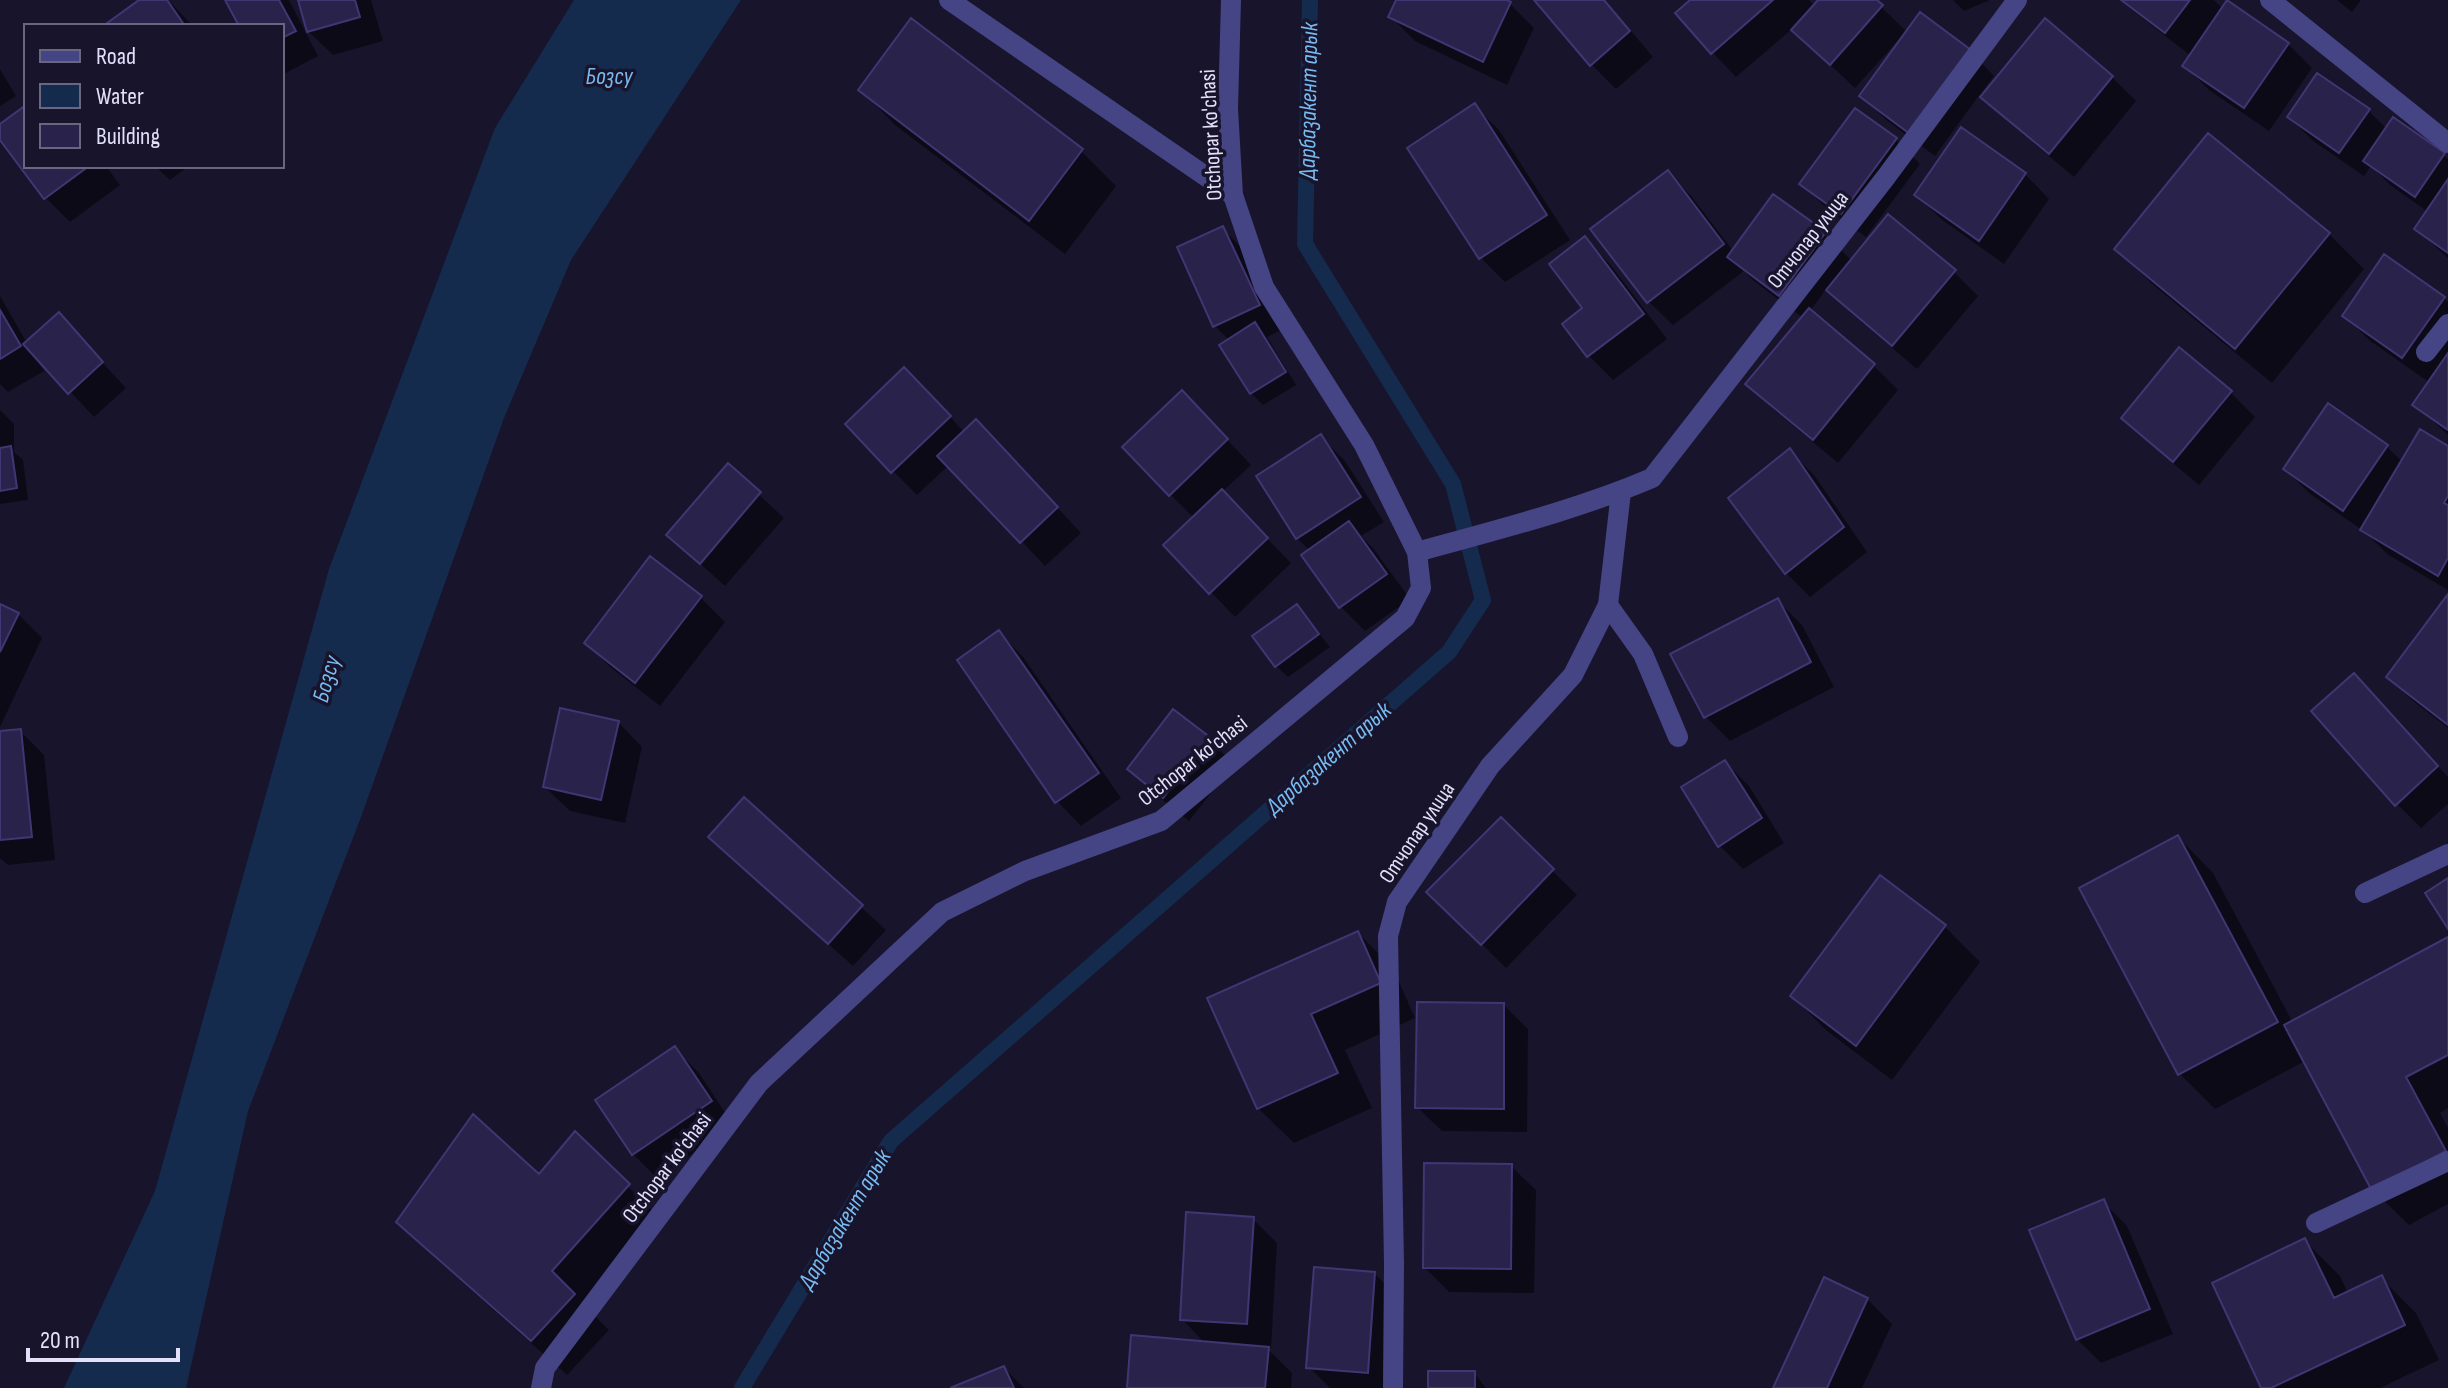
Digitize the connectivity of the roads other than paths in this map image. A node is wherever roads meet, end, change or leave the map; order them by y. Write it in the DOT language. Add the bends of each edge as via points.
graph roads {
  1 [pos="949,0"];
  2 [pos="1231,0"];
  3 [pos="2017,0"];
  4 [pos="2270,0"];
  5 [pos="2448,143"];
  6 [pos="1233,195"];
  7 [pos="2448,324"];
  8 [pos="2426,352"];
  9 [pos="1621,492"];
  10 [pos="1417,552"];
  11 [pos="1608,605"];
  12 [pos="1678,737"];
  13 [pos="2448,854"];
  14 [pos="2365,893"];
  15 [pos="2448,1161"];
  16 [pos="2316,1223"];
  17 [pos="541,1388"];
  18 [pos="1393,1388"];
  1 -- 6 [label="street"];
  2 -- 6 [label="street, Otchopar ko'chasi" via="1228,109"];
  3 -- 9 [label="street, Отчопар улица" via="1652,478"];
  4 -- 5 [label="street"];
  6 -- 10 [label="street, Otchopar ko'chasi" via="1264,287 1364,445"];
  7 -- 8 [label="street"];
  9 -- 10 [label="street, Отчопар улица"];
  9 -- 11 [label="street, Отчопар улица"];
  10 -- 17 [label="street, Otchopar ko'chasi" via="1421,588 1405,618 1161,821 1025,871 942,912 759,1083 545,1368"];
  11 -- 12 [label="street" via="1643,654"];
  11 -- 18 [label="street, Отчопар улица" via="1573,675 1490,766 1397,902 1388,936"];
  13 -- 14 [label="street"];
  15 -- 16 [label="street"];
}
